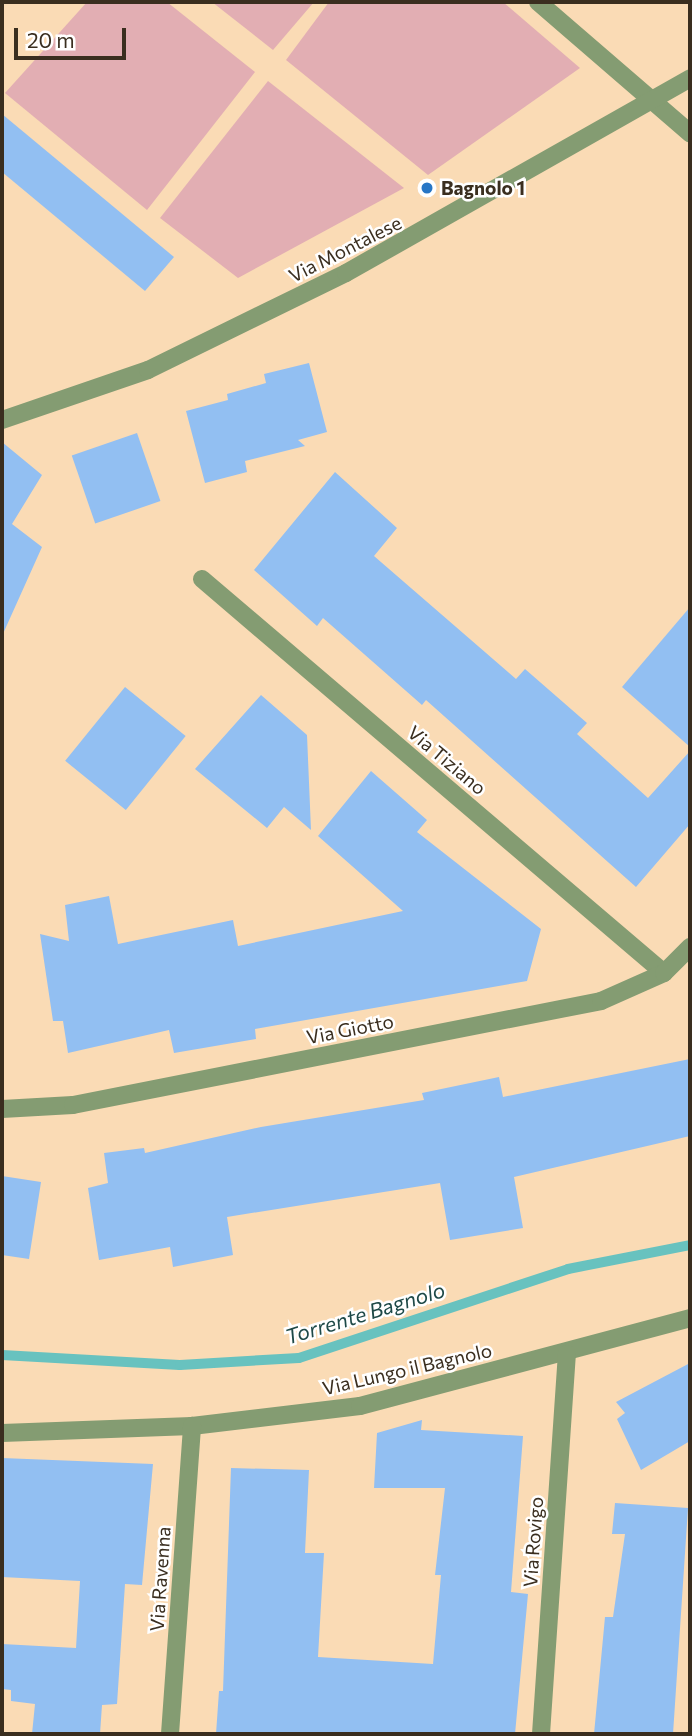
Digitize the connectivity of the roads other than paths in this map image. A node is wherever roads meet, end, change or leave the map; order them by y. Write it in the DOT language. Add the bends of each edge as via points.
graph roads {
  1 [pos="538,2"];
  2 [pos="690,78"];
  3 [pos="656,102"];
  4 [pos="690,133"];
  5 [pos="2,420"];
  6 [pos="202,579"];
  7 [pos="690,947"];
  8 [pos="664,973"];
  9 [pos="2,1109"];
  10 [pos="690,1318"];
  11 [pos="568,1354"];
  12 [pos="192,1426"];
  13 [pos="2,1433"];
  14 [pos="170,1734"];
  15 [pos="541,1734"];
  1 -- 3 [label="street"];
  2 -- 3 [label="street, Via Montalese"];
  3 -- 4 [label="street"];
  3 -- 5 [label="street, Via Montalese" via="391,251 198,346 148,370"];
  6 -- 8 [label="street, Via Tiziano"];
  7 -- 8 [label="street, Via Giotto"];
  8 -- 9 [label="street, Via Giotto" via="601,1001 73,1105"];
  10 -- 11 [label="street, Via Lungo il Bagnolo"];
  11 -- 12 [label="street, Via Lungo il Bagnolo" via="360,1406"];
  11 -- 15 [label="street, Via Rovigo"];
  12 -- 13 [label="street, Via Lungo il Bagnolo"];
  12 -- 14 [label="street, Via Ravenna"];
}
